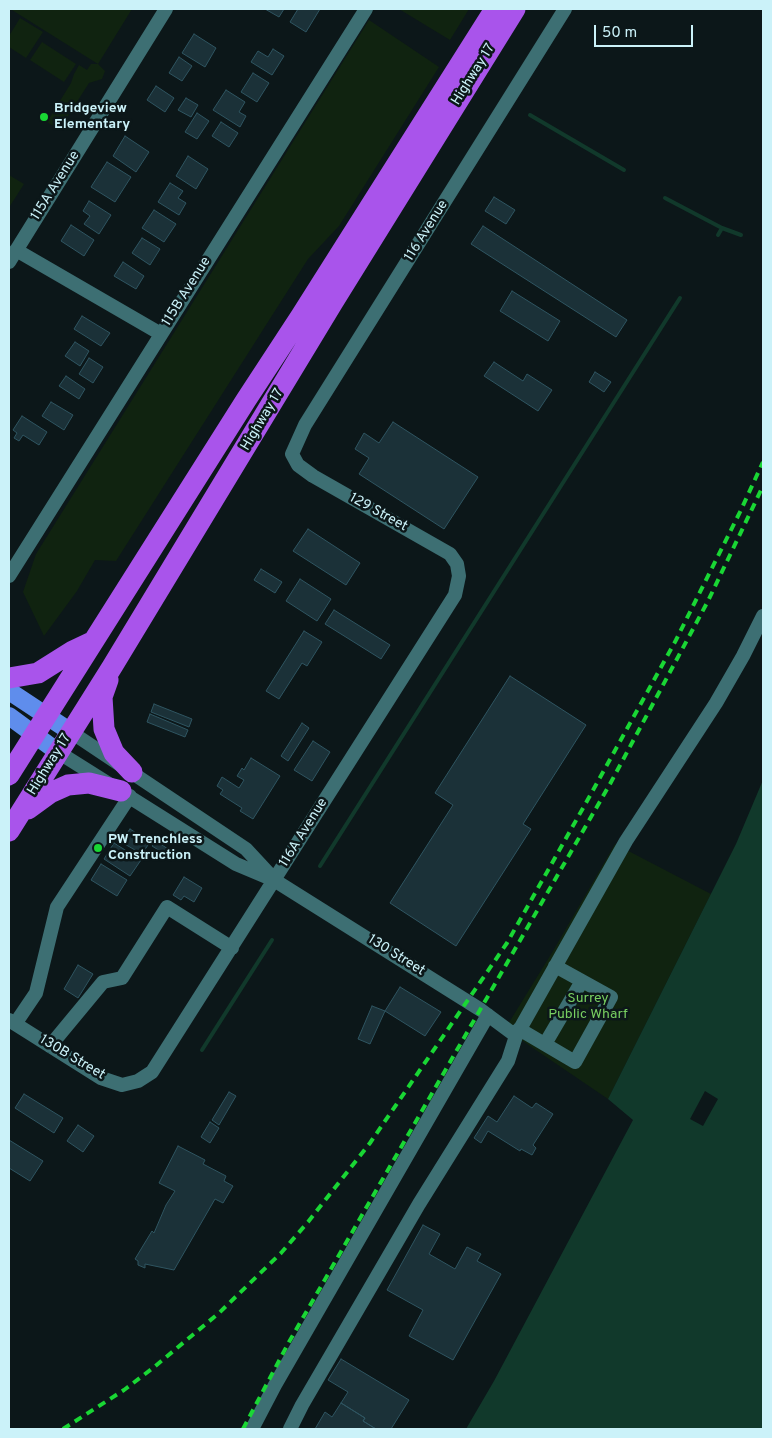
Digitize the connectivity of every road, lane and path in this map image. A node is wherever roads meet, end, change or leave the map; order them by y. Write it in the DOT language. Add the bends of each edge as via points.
graph roads {
  1 [pos="166,9"];
  2 [pos="366,9"];
  3 [pos="496,9"];
  4 [pos="515,9"];
  5 [pos="565,9"];
  6 [pos="16,250"];
  7 [pos="9,262"];
  8 [pos="161,334"];
  9 [pos="246,400"];
  10 [pos="292,454"];
  11 [pos="9,576"];
  12 [pos="459,576"];
  13 [pos="763,616"];
  14 [pos="92,642"];
  15 [pos="112,667"];
  16 [pos="9,678"];
  17 [pos="9,691"];
  18 [pos="9,716"];
  19 [pos="60,724"];
  20 [pos="34,734"];
  21 [pos="58,752"];
  22 [pos="132,772"];
  23 [pos="9,774"];
  24 [pos="126,794"];
  25 [pos="12,825"];
  26 [pos="274,880"];
  27 [pos="232,948"];
  28 [pos="555,966"];
  29 [pos="582,981"];
  30 [pos="488,1015"];
  31 [pos="12,1022"];
  32 [pos="518,1032"];
  33 [pos="545,1044"];
  34 [pos="50,1046"];
  35 [pos="138,1081"];
  36 [pos="252,1429"];
  37 [pos="290,1429"];
  1 -- 6 [label="street, 115A Avenue"];
  2 -- 8 [label="street, 115B Avenue"];
  3 -- 9 [label="highway, Highway 17"];
  4 -- 15 [label="highway, Highway 17"];
  5 -- 10 [label="street, 116 Avenue" via="305,425"];
  6 -- 7 [label="street, 115A Avenue"];
  6 -- 8 [label="street"];
  8 -- 11 [label="street, 115B Avenue"];
  9 -- 14 [label="highway, Highway 17"];
  9 -- 19 [label="highway" via="214,471"];
  10 -- 12 [label="street, 129 Street" via="298,465 313,476 450,554 457,564"];
  12 -- 26 [label="street, 116A Avenue" via="448,606"];
  13 -- 28 [label="street" via="716,702 626,841"];
  14 -- 16 [label="highway" via="38,673"];
  14 -- 19 [label="highway, Highway 17"];
  15 -- 19 [label="highway, Highway 17"];
  15 -- 22 [label="highway" via="102,697 104,729 114,753"];
  17 -- 19 [label="main road"];
  18 -- 20 [label="main road"];
  19 -- 20 [label="highway, Highway 17"];
  19 -- 21 [label="highway, Highway 17"];
  19 -- 22 [label="street, 130 Street"];
  20 -- 21 [label="main road"];
  20 -- 23 [label="highway, Highway 17"];
  21 -- 24 [label="street, 130 Street"];
  21 -- 25 [label="highway, Highway 17"];
  22 -- 26 [label="street, 130 Street" via="246,849"];
  24 -- 25 [label="highway" via="89,783 68,785 50,792"];
  24 -- 26 [label="street, 130 Street" via="236,864"];
  24 -- 31 [label="street" via="57,907 36,994"];
  26 -- 27 [label="street, 116A Avenue"];
  26 -- 30 [label="street, 130 Street"];
  27 -- 34 [label="street" via="168,907 122,978 103,982"];
  27 -- 35 [label="street, 116A Avenue" via="152,1072"];
  28 -- 29 [label="street"];
  28 -- 32 [label="street"];
  29 -- 33 [label="street"];
  29 -- 33 [label="street, 130 Street" via="611,997 575,1062"];
  30 -- 32 [label="street, 130 Street"];
  30 -- 36 [label="street"];
  31 -- 34 [label="street, 130B Street"];
  32 -- 33 [label="street, 130 Street"];
  32 -- 37 [label="street" via="508,1060 419,1204"];
  34 -- 35 [label="street, 130B Street" via="101,1078 122,1085"];
}
